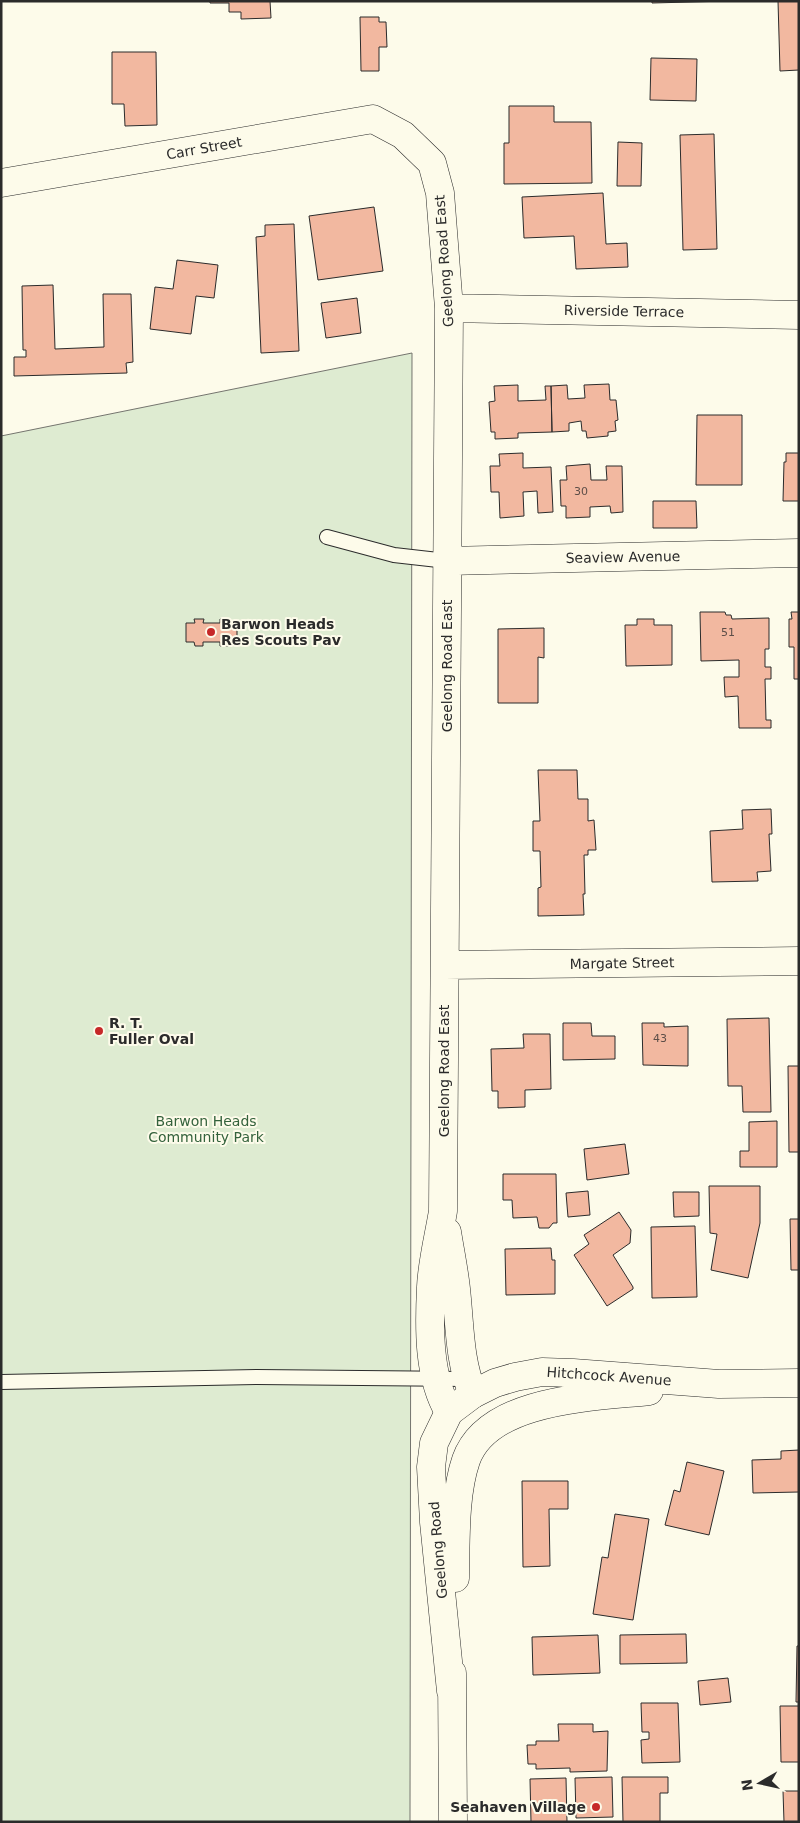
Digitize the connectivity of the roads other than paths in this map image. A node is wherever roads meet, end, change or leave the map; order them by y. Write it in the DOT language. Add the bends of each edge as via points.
graph roads {
  1 [pos="403,134"];
  2 [pos="1,183"];
  3 [pos="449,308"];
  4 [pos="799,315"];
  5 [pos="327,537"];
  6 [pos="799,553"];
  7 [pos="447,561"];
  8 [pos="799,962"];
  9 [pos="445,965"];
  10 [pos="443,1211"];
  11 [pos="435,1380"];
  12 [pos="1,1382"];
  13 [pos="799,1383"];
  14 [pos="719,1384"];
  15 [pos="470,1387"];
  16 [pos="449,1412"];
  17 [pos="478,1438"];
  18 [pos="451,1691"];
  19 [pos="453,1822"];
  1 -- 2 [label="street, Carr Street" via="373,119"];
  1 -- 3 [label="street, Geelong Road East" via="432,163 440,193"];
  3 -- 4 [label="street, Riverside Terrace"];
  3 -- 7 [label="street, Geelong Road East"];
  5 -- 7 [label="lane" via="394,555"];
  6 -- 7 [label="street, Seaview Avenue"];
  7 -- 9 [label="street, Geelong Road East"];
  8 -- 9 [label="street, Margate Street"];
  9 -- 10 [label="street, Geelong Road East"];
  10 -- 11 [label="street, Geelong Road East" via="430,1286"];
  10 -- 15 [label="street, Geelong Road East" via="456,1287 462,1358"];
  11 -- 12 [label="lane" via="257,1378"];
  11 -- 15 [label="lane"];
  11 -- 16 [label="street, Geelong Road East"];
  13 -- 14 [label="street, Hitchcock Avenue"];
  14 -- 15 [label="street, Hitchcock Avenue" via="542,1372"];
  14 -- 17 [label="street, Hitchcock Avenue" via="539,1405 497,1424"];
  15 -- 16 [label="street, Hitchcock Avenue"];
  15 -- 17 [label="street, Geelong Road East"];
  16 -- 17 [label="street"];
  16 -- 18 [label="street, Geelong Road" via="434,1443 431,1467"];
  17 -- 18 [label="street, Geelong Road" via="466,1460 456,1520"];
  18 -- 19 [label="street, Geelong Road"];
}
